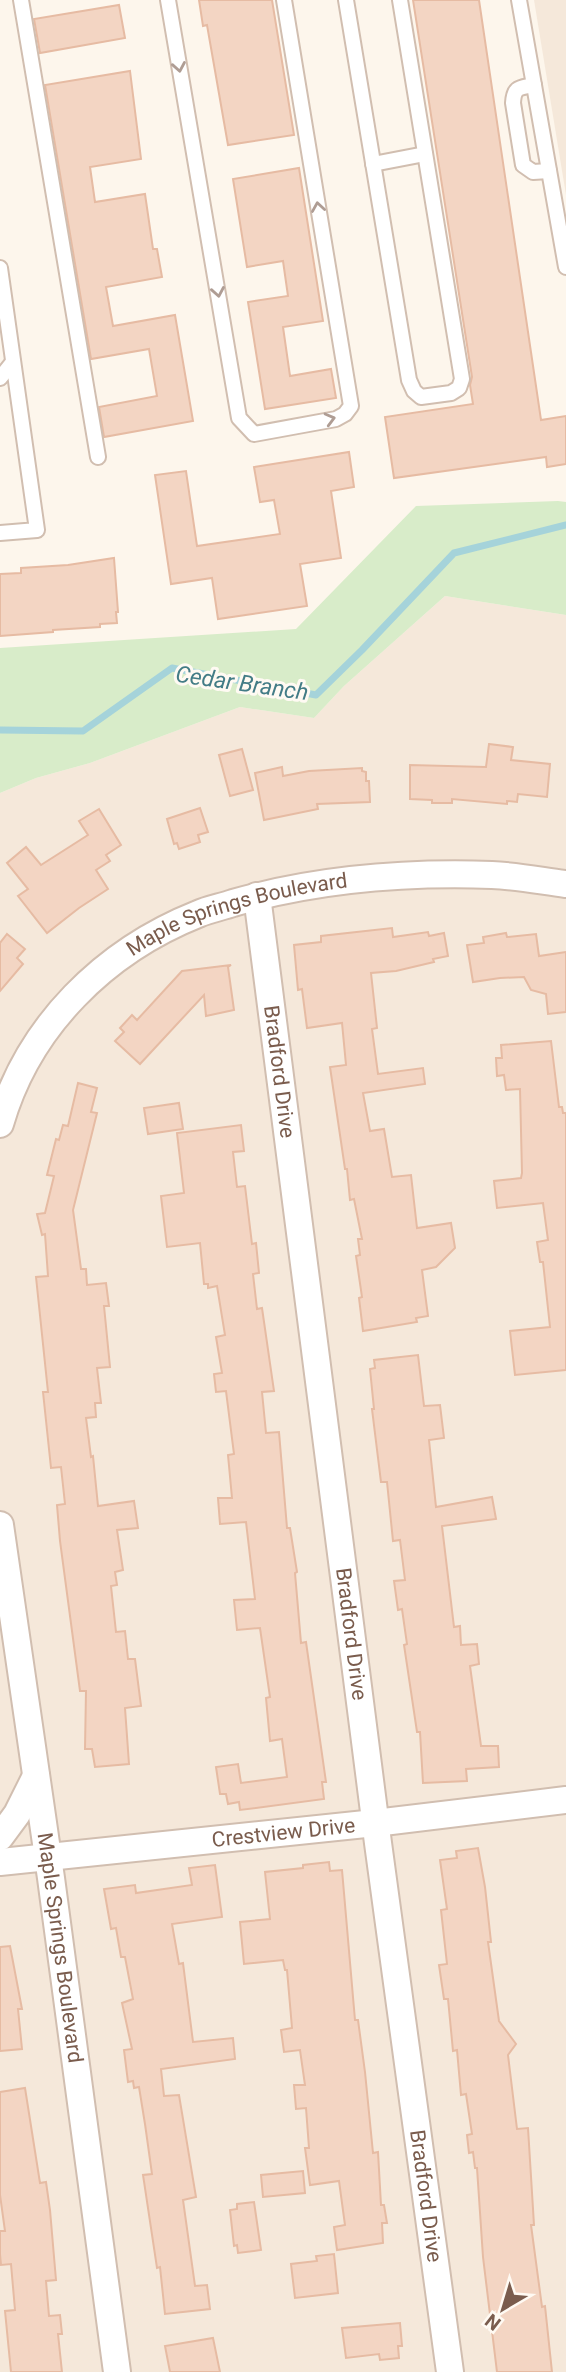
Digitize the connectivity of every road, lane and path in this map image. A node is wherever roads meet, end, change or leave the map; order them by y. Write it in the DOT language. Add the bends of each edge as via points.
graph roads {
  1 [pos="21,0"];
  2 [pos="168,0"];
  3 [pos="284,0"];
  4 [pos="346,0"];
  5 [pos="400,0"];
  6 [pos="519,0"];
  7 [pos="534,85"];
  8 [pos="425,154"];
  9 [pos="373,164"];
  10 [pos="549,172"];
  11 [pos="566,267"];
  12 [pos="0,268"];
  13 [pos="13,362"];
  14 [pos="0,378"];
  15 [pos="98,457"];
  16 [pos="0,533"];
  17 [pos="566,884"];
  18 [pos="257,896"];
  19 [pos="0,1124"];
  20 [pos="0,1525"];
  21 [pos="36,1776"];
  22 [pos="566,1800"];
  23 [pos="375,1823"];
  24 [pos="0,1837"];
  25 [pos="48,1857"];
  26 [pos="0,1862"];
  27 [pos="117,2372"];
  28 [pos="450,2372"];
  1 -- 15 [label="lane"];
  2 -- 3 [label="lane, one-way" via="239,418 254,434 336,419 351,407"];
  4 -- 9 [label="lane"];
  5 -- 8 [label="lane"];
  6 -- 7 [label="lane"];
  7 -- 10 [label="lane"];
  7 -- 10 [label="lane" via="514,93 523,165 533,172"];
  8 -- 9 [label="lane"];
  8 -- 9 [label="lane" via="462,379 451,393 421,397 408,380"];
  10 -- 11 [label="lane"];
  12 -- 13 [label="lane"];
  13 -- 14 [label="lane"];
  13 -- 16 [label="lane" via="37,530"];
  17 -- 18 [label="street, Maple Springs Boulevard" via="494,875 382,877"];
  18 -- 19 [label="street, Maple Springs Boulevard" via="198,914 121,955 96,975 55,1017 33,1048 16,1077"];
  18 -- 23 [label="street, Bradford Drive"];
  20 -- 21 [label="street, Maple Springs Boulevard"];
  21 -- 24 [label="street"];
  21 -- 25 [label="street, Maple Springs Boulevard"];
  22 -- 23 [label="street, Crestview Drive"];
  23 -- 25 [label="street, Crestview Drive"];
  23 -- 28 [label="street, Bradford Drive"];
  25 -- 26 [label="street, Crestview Drive"];
  25 -- 27 [label="street, Maple Springs Boulevard"];
}
